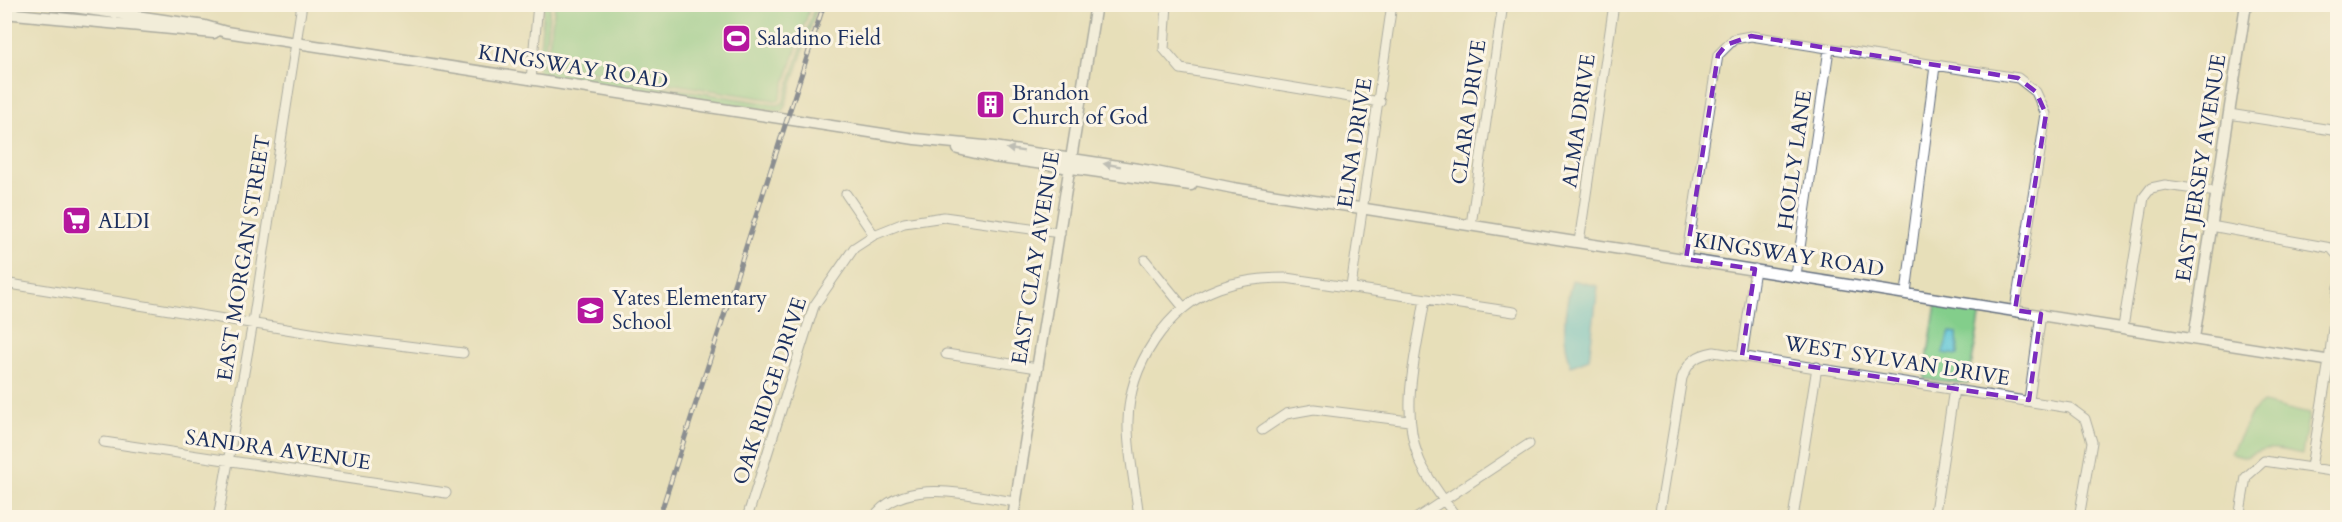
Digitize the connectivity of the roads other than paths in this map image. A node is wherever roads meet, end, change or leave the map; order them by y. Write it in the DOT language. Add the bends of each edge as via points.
graph roads {
  1 [pos="53,4"];
  2 [pos="302,4"];
  3 [pos="538,4"];
  4 [pos="1096,4"];
  5 [pos="1392,4"];
  6 [pos="1503,4"];
  7 [pos="1614,4"];
  8 [pos="2246,4"];
  9 [pos="1167,6"];
  10 [pos="4,13"];
  11 [pos="226,33"];
  12 [pos="296,44"];
  13 [pos="1829,49"];
  14 [pos="1935,66"];
  15 [pos="531,81"];
  16 [pos="1380,102"];
  17 [pos="2229,114"];
  18 [pos="2337,131"];
  19 [pos="1072,164"];
  20 [pos="2217,192"];
  21 [pos="846,194"];
  22 [pos="1363,209"];
  23 [pos="1471,225"];
  24 [pos="2211,226"];
  25 [pos="1060,233"];
  26 [pos="874,234"];
  27 [pos="1579,242"];
  28 [pos="2337,256"];
  29 [pos="1686,259"];
  30 [pos="1145,260"];
  31 [pos="1755,269"];
  32 [pos="1796,275"];
  33 [pos="4,283"];
  34 [pos="1351,287"];
  35 [pos="2337,287"];
  36 [pos="1906,293"];
  37 [pos="1425,298"];
  38 [pos="1184,308"];
  39 [pos="2015,310"];
  40 [pos="1514,312"];
  41 [pos="2042,314"];
  42 [pos="253,322"];
  43 [pos="2123,327"];
  44 [pos="2194,338"];
  45 [pos="463,353"];
  46 [pos="946,354"];
  47 [pos="1742,356"];
  48 [pos="2333,362"];
  49 [pos="1817,367"];
  50 [pos="1038,368"];
  51 [pos="1954,388"];
  52 [pos="2029,400"];
  53 [pos="1408,421"];
  54 [pos="1262,430"];
  55 [pos="104,442"];
  56 [pos="1529,444"];
  57 [pos="228,462"];
  58 [pos="2311,467"];
  59 [pos="2337,472"];
  60 [pos="446,493"];
  61 [pos="1444,500"];
  62 [pos="1016,502"];
  63 [pos="218,518"];
  64 [pos="747,518"];
  65 [pos="873,518"];
  66 [pos="1013,518"];
  67 [pos="1139,518"];
  68 [pos="1417,518"];
  69 [pos="1457,518"];
  70 [pos="1659,518"];
  71 [pos="1793,518"];
  72 [pos="1934,518"];
  73 [pos="2079,518"];
  74 [pos="2239,518"];
  1 -- 11 [label="street, KINGSWAY ROAD" via="205,26"];
  2 -- 12 [label="street, EAST MORGAN STREET"];
  3 -- 15 [label="street"];
  4 -- 19 [label="street, EAST CLAY AVENUE"];
  5 -- 16 [label="street, ELNA DRIVE"];
  6 -- 23 [label="street, CLARA DRIVE"];
  7 -- 27 [label="street, ALMA DRIVE"];
  8 -- 17 [label="street, EAST JERSEY AVENUE"];
  9 -- 16 [label="street" via="1164,50 1180,69"];
  10 -- 11 [label="street, KINGSWAY ROAD"];
  11 -- 12 [label="street, KINGSWAY ROAD"];
  12 -- 15 [label="street, KINGSWAY ROAD"];
  12 -- 42 [label="street, EAST MORGAN STREET"];
  13 -- 14 [label="street"];
  13 -- 29 [label="street" via="1751,36 1734,39 1718,56"];
  13 -- 32 [label="street, HOLLY LANE"];
  14 -- 36 [label="street"];
  14 -- 39 [label="street" via="2018,78 2036,92 2046,114"];
  15 -- 19 [label="street, KINGSWAY ROAD" via="915,139 993,157"];
  16 -- 22 [label="street, ELNA DRIVE"];
  17 -- 18 [label="street"];
  17 -- 20 [label="street, EAST JERSEY AVENUE"];
  19 -- 22 [label="street, KINGSWAY ROAD" via="1152,181 1233,188"];
  19 -- 25 [label="street, EAST CLAY AVENUE"];
  20 -- 24 [label="street, EAST JERSEY AVENUE"];
  20 -- 43 [label="street" via="2165,185 2151,188 2144,197"];
  21 -- 26 [label="street"];
  22 -- 23 [label="street, KINGSWAY ROAD"];
  22 -- 34 [label="street, ELNA DRIVE"];
  23 -- 27 [label="street, KINGSWAY ROAD"];
  24 -- 28 [label="street" via="2331,248"];
  24 -- 44 [label="street, EAST JERSEY AVENUE"];
  25 -- 26 [label="street, OAK RIDGE DRIVE" via="945,217 904,223"];
  25 -- 50 [label="street, EAST CLAY AVENUE"];
  26 -- 64 [label="street, OAK RIDGE DRIVE" via="854,248 814,306"];
  27 -- 29 [label="street, KINGSWAY ROAD"];
  29 -- 31 [label="street, KINGSWAY ROAD"];
  30 -- 38 [label="street"];
  31 -- 32 [label="street, KINGSWAY ROAD"];
  31 -- 47 [label="street"];
  32 -- 36 [label="street, KINGSWAY ROAD"];
  33 -- 42 [label="street"];
  34 -- 37 [label="street"];
  34 -- 38 [label="street" via="1286,278 1252,279 1217,289"];
  35 -- 48 [label="street"];
  36 -- 39 [label="street, KINGSWAY ROAD"];
  37 -- 40 [label="street"];
  37 -- 53 [label="street"];
  38 -- 67 [label="street" via="1153,341 1134,381 1127,422"];
  39 -- 41 [label="street, KINGSWAY ROAD"];
  41 -- 43 [label="street, KINGSWAY ROAD"];
  41 -- 52 [label="street"];
  42 -- 45 [label="street"];
  42 -- 57 [label="street, EAST MORGAN STREET"];
  43 -- 44 [label="street, KINGSWAY ROAD"];
  44 -- 48 [label="street, KINGSWAY ROAD"];
  46 -- 50 [label="street"];
  47 -- 49 [label="street, WEST SYLVAN DRIVE"];
  47 -- 70 [label="street, WEST SYLVAN DRIVE" via="1714,352 1699,355 1688,364 1682,378"];
  48 -- 58 [label="street"];
  49 -- 51 [label="street, WEST SYLVAN DRIVE"];
  49 -- 71 [label="street"];
  50 -- 62 [label="street, EAST CLAY AVENUE"];
  51 -- 52 [label="street, WEST SYLVAN DRIVE"];
  51 -- 72 [label="street"];
  52 -- 73 [label="street, WEST SYLVAN DRIVE" via="2070,408 2085,419 2092,442"];
  53 -- 54 [label="street" via="1314,409 1286,414"];
  53 -- 61 [label="street" via="1419,460"];
  55 -- 57 [label="street, SANDRA AVENUE"];
  56 -- 61 [label="street"];
  57 -- 60 [label="street, SANDRA AVENUE"];
  57 -- 63 [label="street, EAST MORGAN STREET"];
  58 -- 59 [label="street"];
  58 -- 74 [label="street" via="2264,460 2246,477"];
  61 -- 68 [label="street"];
  61 -- 69 [label="street"];
  62 -- 65 [label="street" via="938,491 914,493 882,505"];
  62 -- 66 [label="street, EAST CLAY AVENUE"];
}
